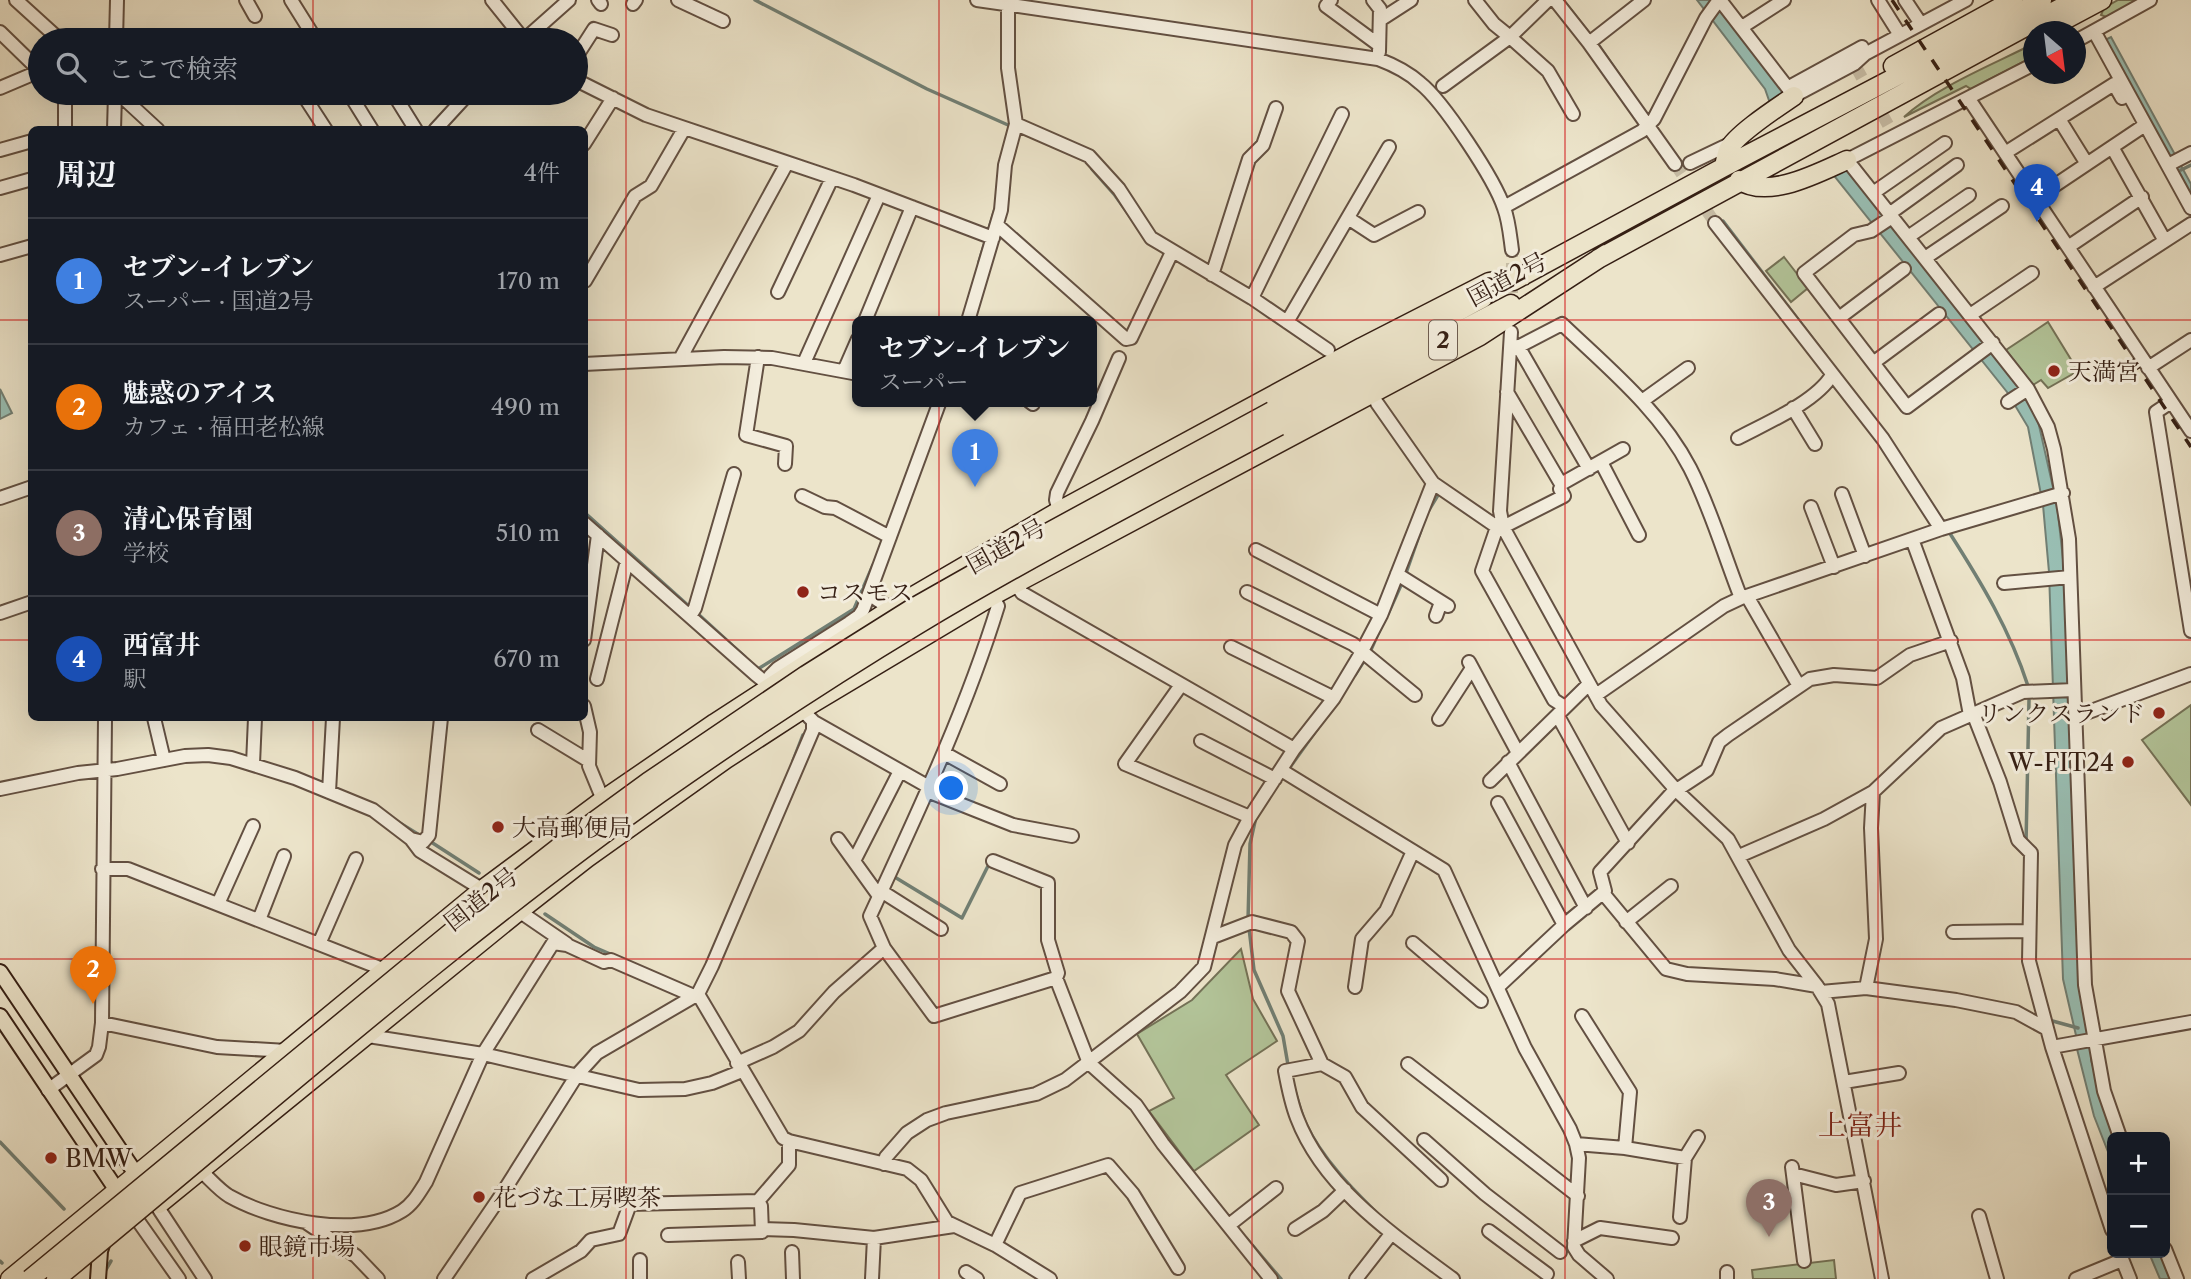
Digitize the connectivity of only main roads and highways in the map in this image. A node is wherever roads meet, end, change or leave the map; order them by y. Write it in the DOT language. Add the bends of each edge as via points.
graph roads {
  1 [pos="2013,0"];
  2 [pos="2042,0"];
  3 [pos="2088,3"];
  4 [pos="2059,21"];
  5 [pos="1990,37"];
  6 [pos="2023,42"];
  7 [pos="1791,92"];
  8 [pos="1868,113"];
  9 [pos="1771,142"];
  10 [pos="1846,160"];
  11 [pos="1724,167"];
  12 [pos="1739,180"];
  13 [pos="1606,254"];
  14 [pos="1523,276"];
  15 [pos="1275,419"];
  16 [pos="1013,538"];
  17 [pos="1033,574"];
  18 [pos="0,972"];
  19 [pos="0,1016"];
  20 [pos="5,1033"];
  21 [pos="137,1176"];
  22 [pos="118,1192"];
  23 [pos="157,1206"];
  24 [pos="100,1251"];
  25 [pos="10,1279"];
  26 [pos="30,1279"];
  27 [pos="56,1279"];
  28 [pos="67,1279"];
  29 [pos="98,1279"];
  1 -- 9 [label="highway" via="1853,89"];
  2 -- 5 [label="highway, 国道2号 / 2"];
  3 -- 4 [label="highway"];
  3 -- 5 [label="highway, 国道2号 / 2"];
  5 -- 8 [label="highway, 国道2号 / 2"];
  5 -- 9 [label="highway, 国道2号 / 2"];
  6 -- 8 [label="highway" via="1916,97"];
  7 -- 11 [label="highway" via="1735,141"];
  8 -- 12 [label="highway, 国道2号 / 2"];
  9 -- 11 [label="highway, 国道2号 / 2"];
  10 -- 12 [label="highway" via="1771,187 1753,188"];
  11 -- 14 [label="highway, 国道2号 / 2"];
  12 -- 13 [label="highway, 国道2号 / 2"];
  13 -- 15 [label="highway, 国道2号 / 2"];
  13 -- 17 [label="highway" via="1480,336"];
  14 -- 15 [label="highway, 国道2号 / 2"];
  14 -- 16 [label="highway" via="1489,282"];
  15 -- 26 [label="highway, 国道2号 / 2, bridge" via="1001,558 911,609 659,775 461,924"];
  15 -- 27 [label="highway, 国道2号 / 2, bridge" via="919,624 658,795 472,936"];
  16 -- 17 [label="highway"];
  16 -- 21 [label="highway" via="891,609 603,800 482,890"];
  17 -- 23 [label="highway" via="808,716 726,759 587,859"];
  18 -- 21 [label="main road"];
  19 -- 20 [label="main road"];
  20 -- 22 [label="main road"];
  21 -- 22 [label="highway"];
  21 -- 23 [label="main road"];
  22 -- 24 [label="main road"];
  22 -- 25 [label="highway"];
  23 -- 24 [label="main road"];
  24 -- 28 [label="highway"];
  24 -- 29 [label="main road"];
}
